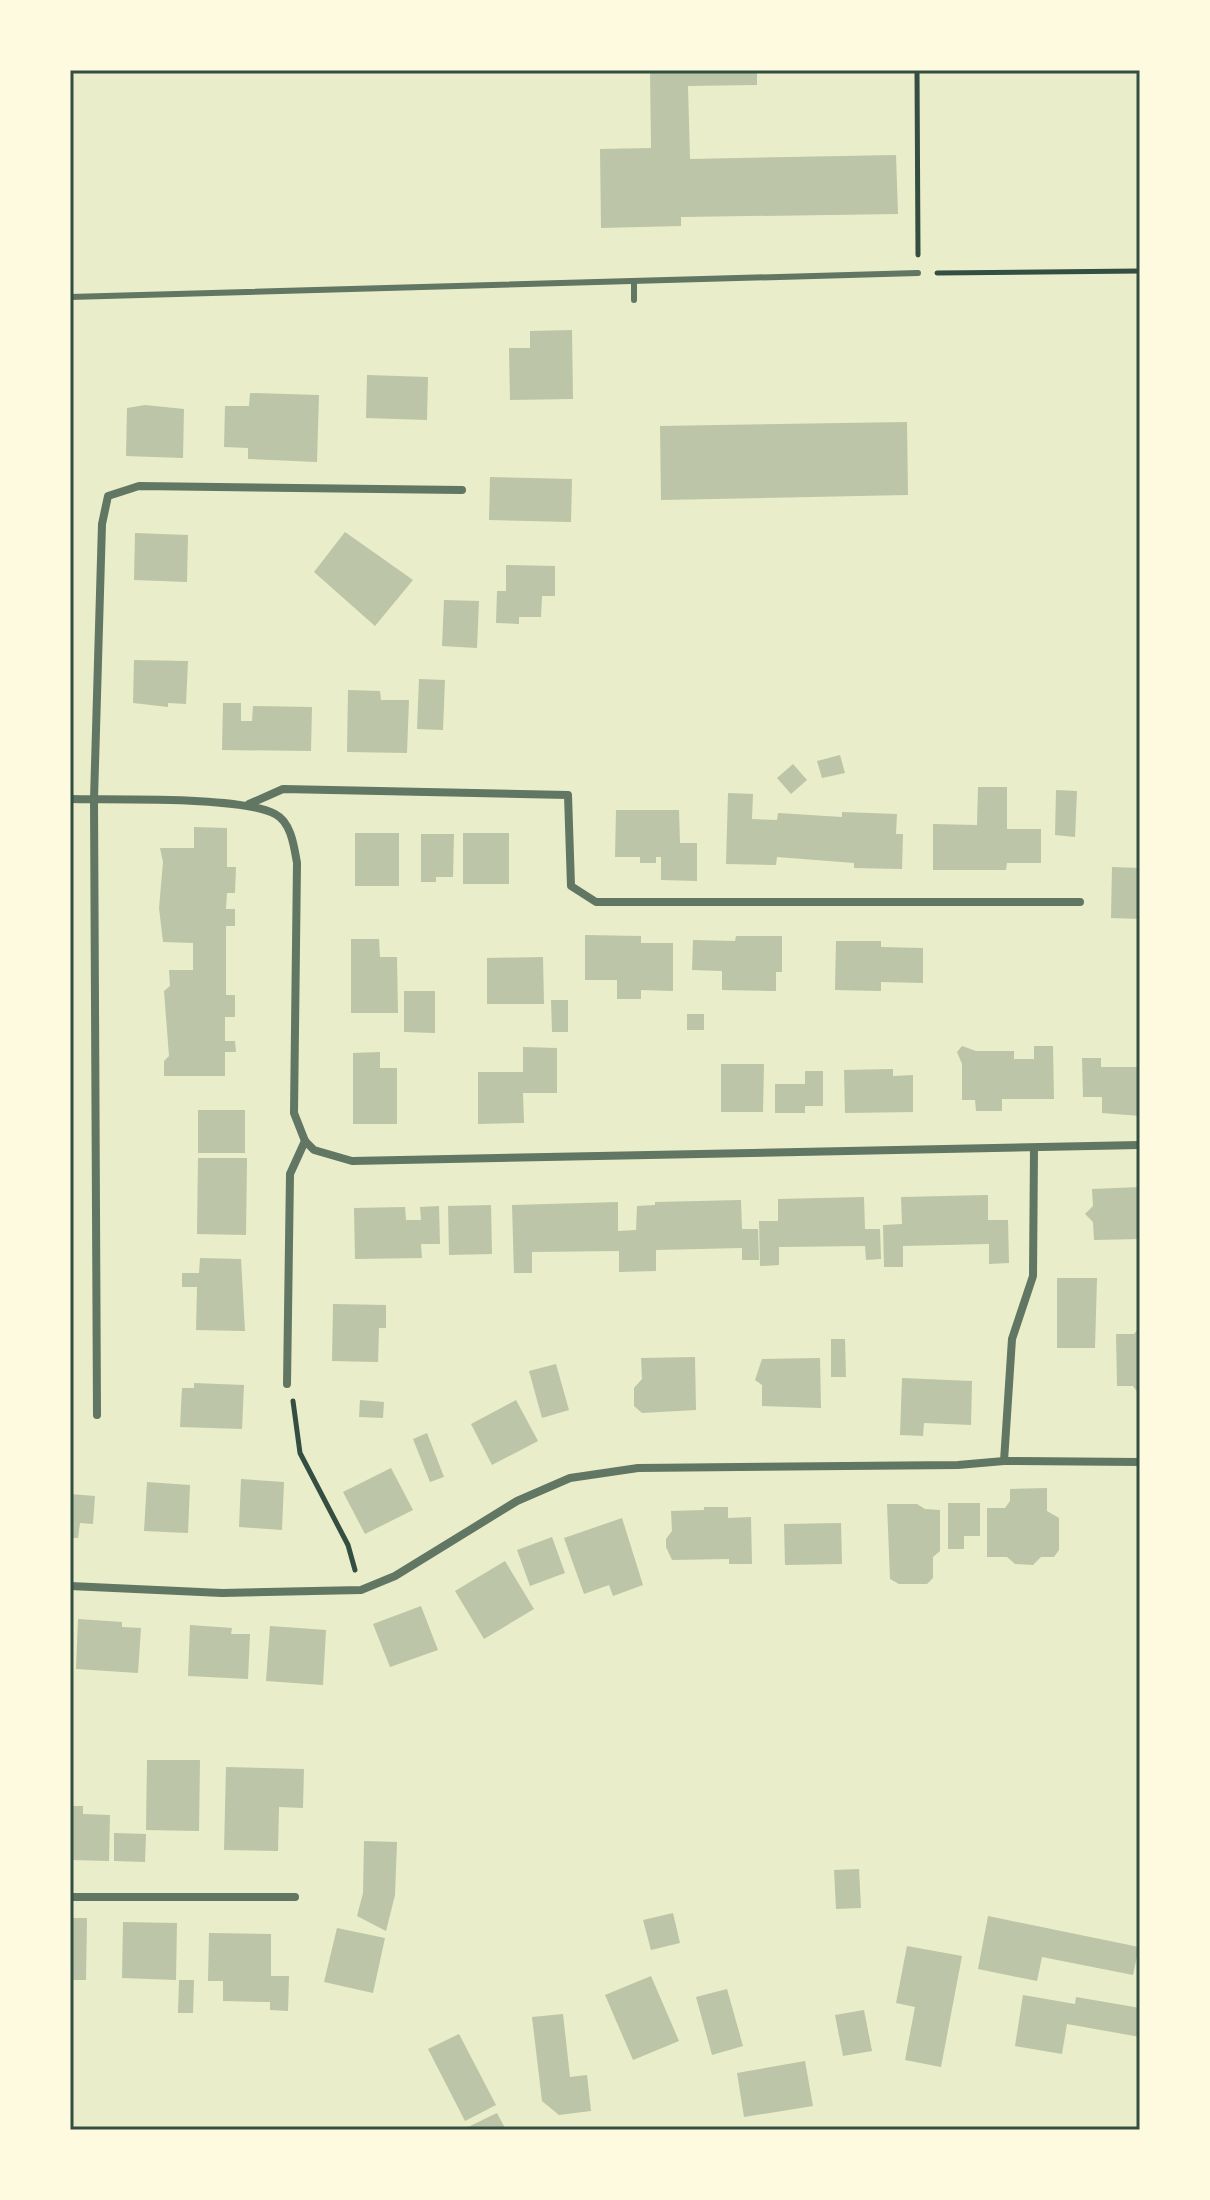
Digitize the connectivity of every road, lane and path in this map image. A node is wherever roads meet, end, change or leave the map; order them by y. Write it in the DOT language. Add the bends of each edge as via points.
graph roads {
  1 [pos="917,70"];
  2 [pos="1140,271"];
  3 [pos="918,273"];
  4 [pos="634,282"];
  5 [pos="70,297"];
  6 [pos="634,300"];
  7 [pos="462,490"];
  8 [pos="70,799"];
  9 [pos="94,799"];
  10 [pos="248,805"];
  11 [pos="1080,902"];
  12 [pos="305,1141"];
  13 [pos="1140,1145"];
  14 [pos="1034,1148"];
  15 [pos="287,1384"];
  16 [pos="97,1415"];
  17 [pos="1004,1461"];
  18 [pos="1140,1462"];
  19 [pos="70,1586"];
  20 [pos="361,1590"];
  21 [pos="70,1897"];
  22 [pos="295,1897"];
  1 -- 3 [label="path"];
  2 -- 3 [label="path"];
  3 -- 4 [label="lane"];
  4 -- 5 [label="lane"];
  4 -- 6 [label="lane"];
  7 -- 9 [label="street" via="139,486 108,496 102,524"];
  8 -- 9 [label="street"];
  9 -- 10 [label="street"];
  9 -- 16 [label="street"];
  10 -- 11 [label="street" via="283,789 568,795 571,886 596,902"];
  10 -- 12 [label="street" via="277,814 292,835 297,863 293,1080 294,1113"];
  12 -- 14 [label="street" via="326,1156 352,1161"];
  12 -- 15 [label="street" via="290,1174"];
  13 -- 14 [label="street"];
  14 -- 17 [label="street" via="1033,1276 1012,1339"];
  15 -- 20 [label="path" via="296,1410 300,1453 348,1545"];
  17 -- 18 [label="street"];
  17 -- 20 [label="street" via="638,1468 570,1478 517,1501 395,1576"];
  19 -- 20 [label="street" via="222,1593"];
  21 -- 22 [label="street"];
}
